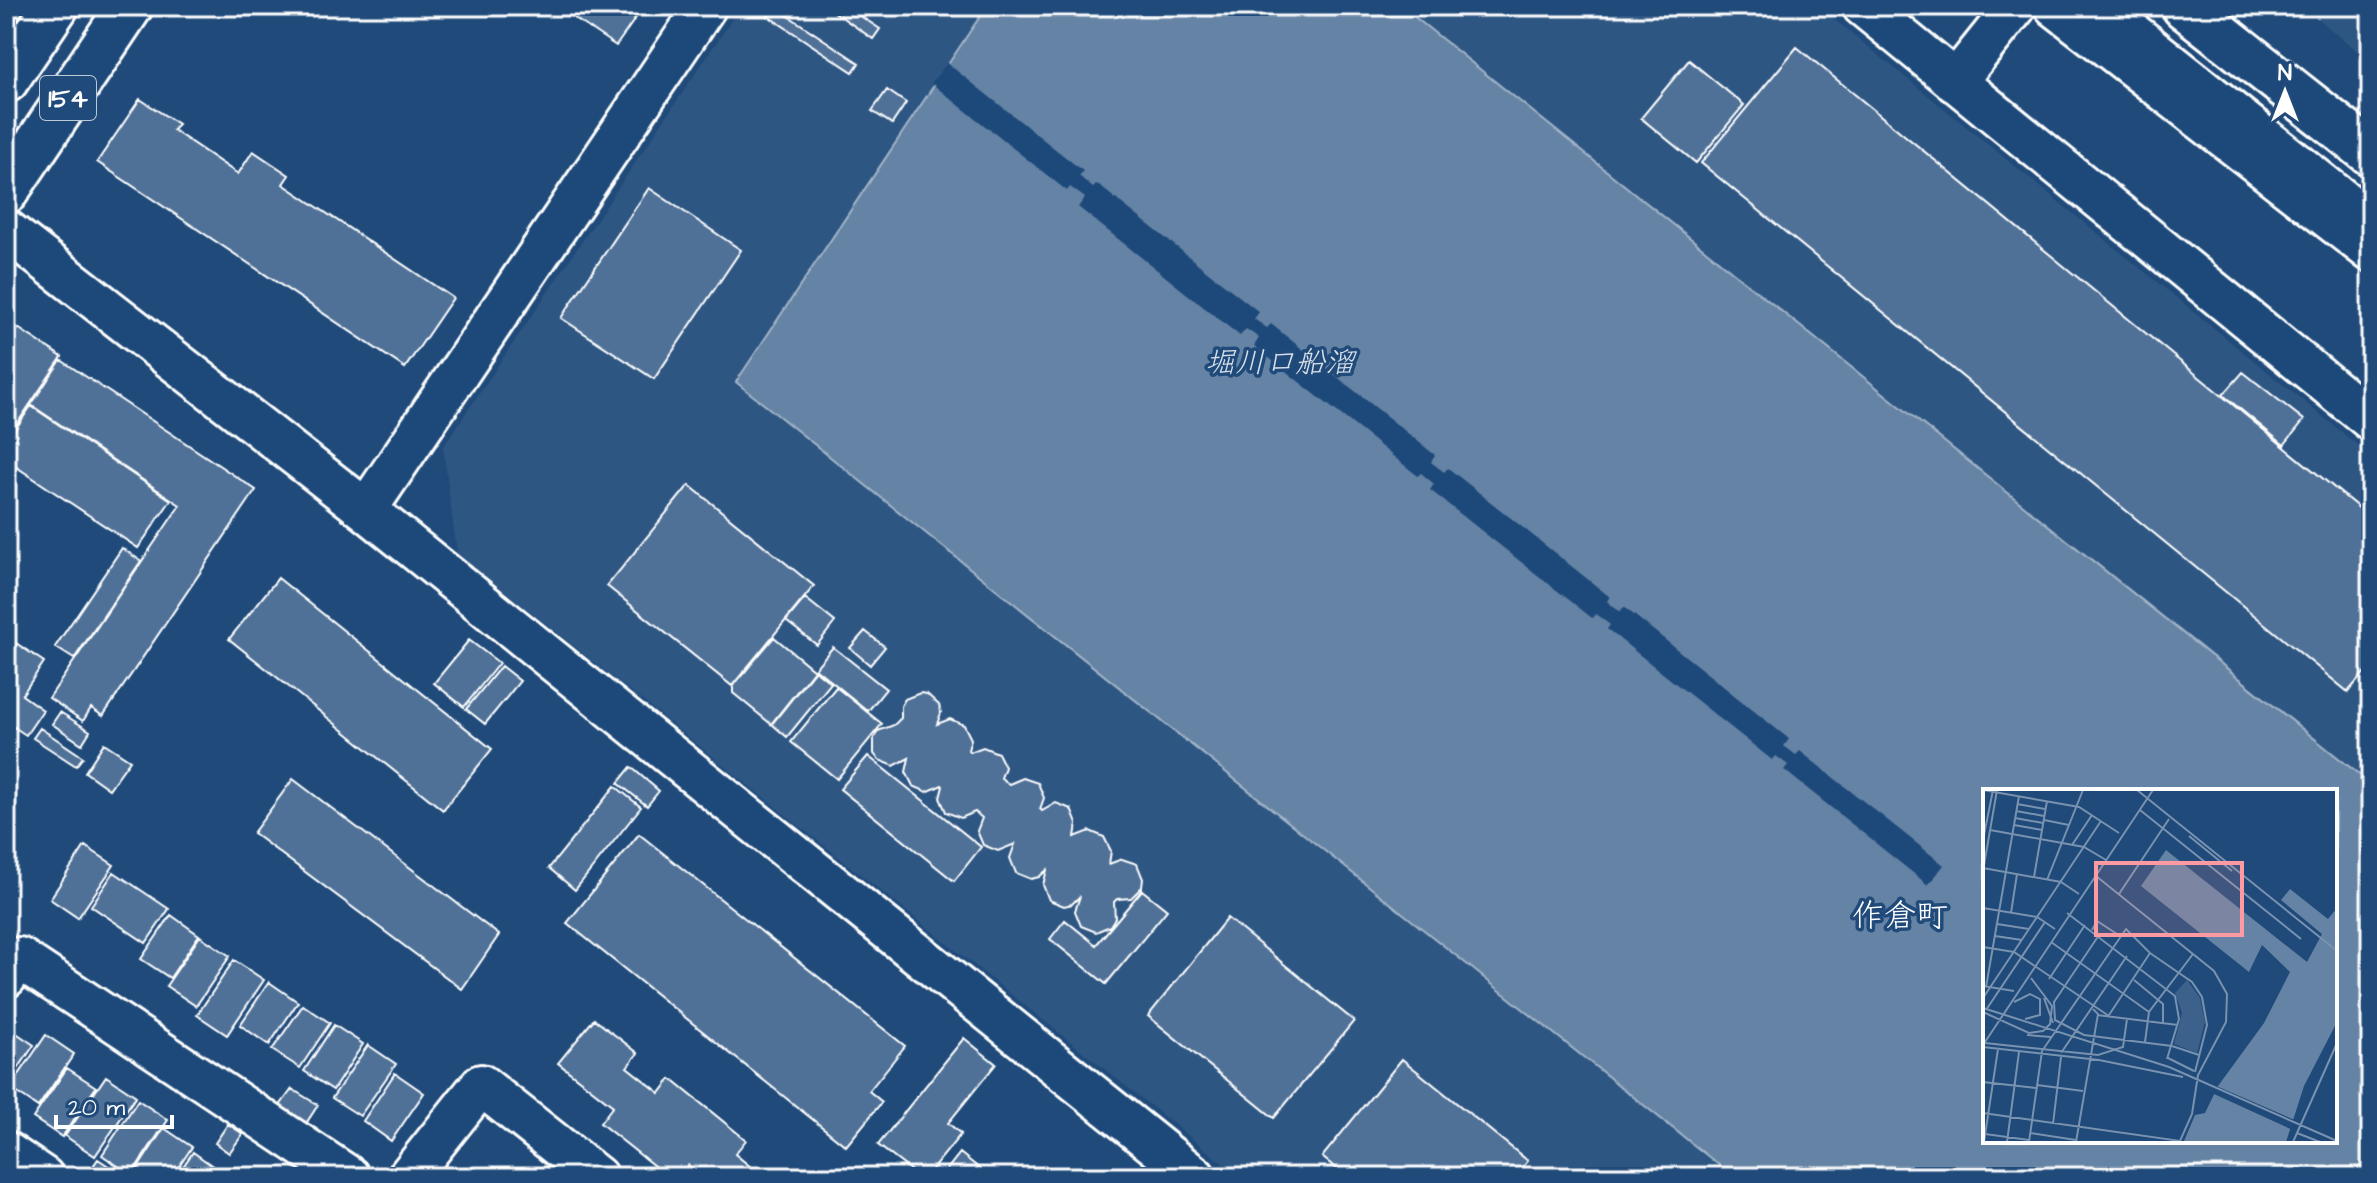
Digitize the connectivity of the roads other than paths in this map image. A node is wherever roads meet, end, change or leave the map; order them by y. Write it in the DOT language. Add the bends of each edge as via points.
graph roads {
  1 [pos="56,6"];
  2 [pos="130,6"];
  3 [pos="706,6"];
  4 [pos="1863,6"];
  5 [pos="2016,6"];
  6 [pos="2055,6"];
  7 [pos="2095,6"];
  8 [pos="2184,6"];
  9 [pos="6,80"];
  10 [pos="1955,82"];
  11 [pos="2371,153"];
  12 [pos="6,191"];
  13 [pos="2371,225"];
  14 [pos="6,230"];
  15 [pos="2371,251"];
  16 [pos="2371,420"];
  17 [pos="366,510"];
  18 [pos="6,977"];
  19 [pos="6,1152"];
  20 [pos="43,1177"];
  21 [pos="349,1177"];
  22 [pos="408,1177"];
  23 [pos="597,1177"];
  24 [pos="1195,1177"];
  1 -- 9 [label="highway, 154"];
  2 -- 12 [label="highway, 154"];
  3 -- 17 [label="street"];
  4 -- 10 [label="street"];
  5 -- 10 [label="street"];
  6 -- 15 [label="street"];
  7 -- 13 [label="highway"];
  8 -- 11 [label="highway"];
  10 -- 16 [label="street"];
  14 -- 17 [label="street"];
  17 -- 24 [label="street"];
  18 -- 21 [label="street" via="19,958"];
  19 -- 20 [label="street"];
  22 -- 23 [label="street" via="481,1085"];
}
